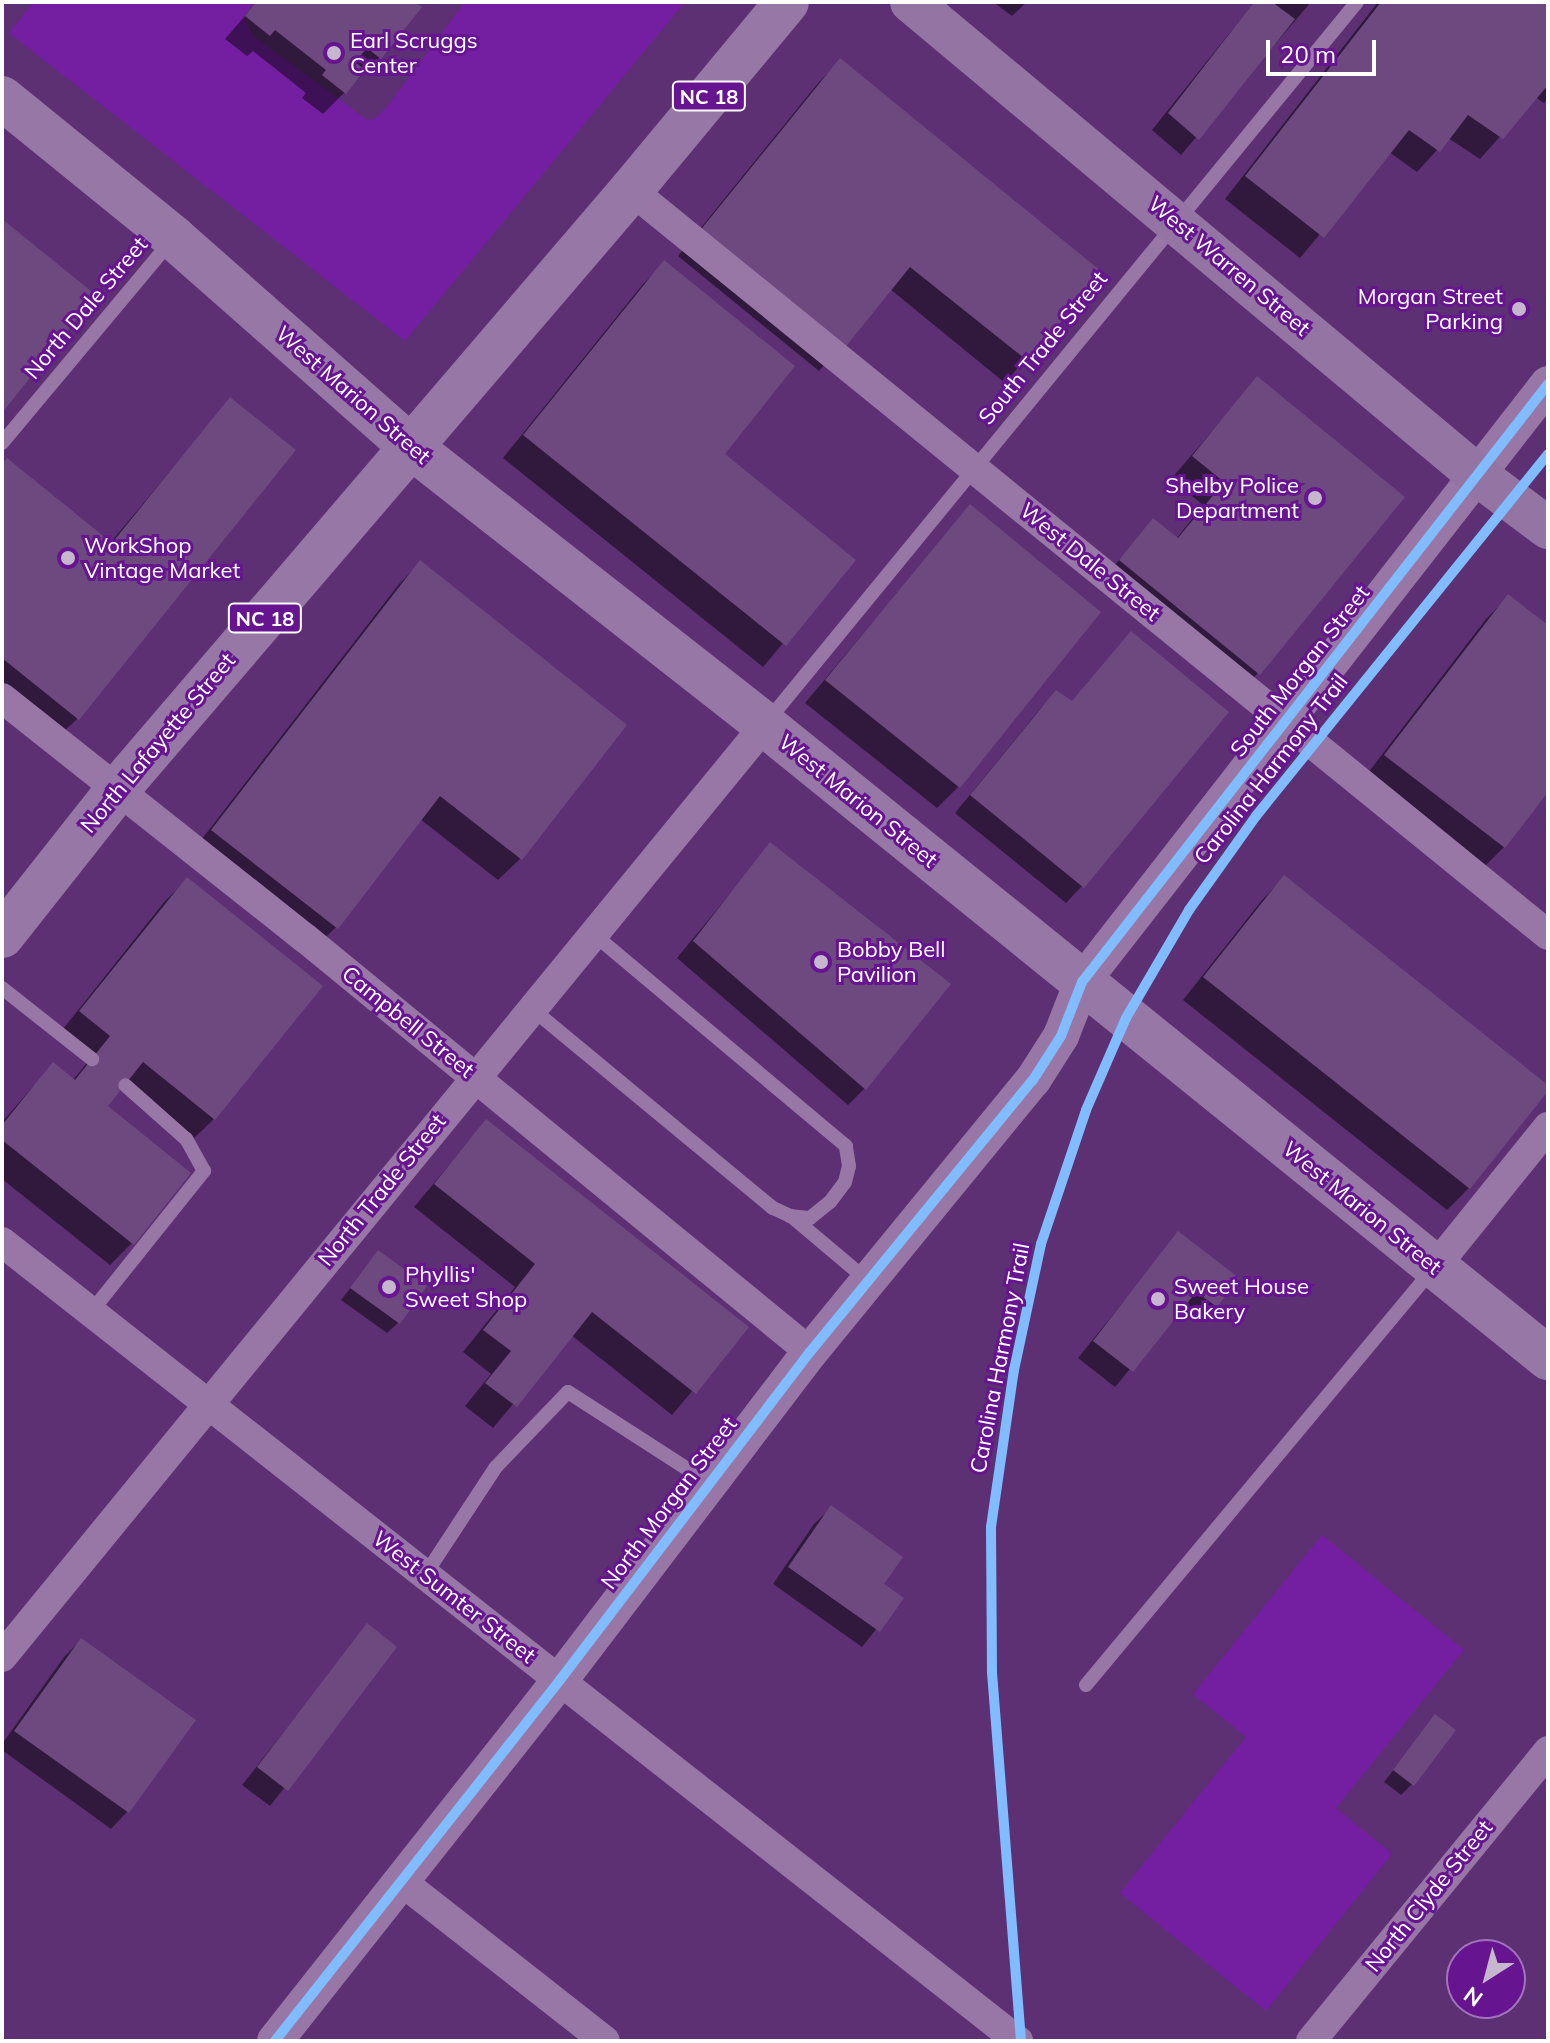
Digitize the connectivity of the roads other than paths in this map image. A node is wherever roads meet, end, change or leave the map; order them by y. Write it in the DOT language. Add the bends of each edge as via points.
graph roads {
  1 [pos="787,2"];
  2 [pos="911,2"];
  3 [pos="1357,2"];
  4 [pos="2,98"];
  5 [pos="631,190"];
  6 [pos="1176,222"];
  7 [pos="174,238"];
  8 [pos="1548,384"];
  9 [pos="2,443"];
  10 [pos="411,447"];
  11 [pos="973,468"];
  12 [pos="1476,474"];
  13 [pos="1548,528"];
  14 [pos="2,698"];
  15 [pos="1286,722"];
  16 [pos="765,725"];
  17 [pos="118,789"];
  18 [pos="592,933"];
  19 [pos="1548,935"];
  20 [pos="2,936"];
  21 [pos="1082,982"];
  22 [pos="2,988"];
  23 [pos="531,1008"];
  24 [pos="92,1059"];
  25 [pos="475,1076"];
  26 [pos="125,1085"];
  27 [pos="1548,1127"];
  28 [pos="790,1216"];
  29 [pos="2,1242"];
  30 [pos="1435,1267"];
  31 [pos="868,1280"];
  32 [pos="91,1312"];
  33 [pos="810,1352"];
  34 [pos="1548,1358"];
  35 [pos="208,1404"];
  36 [pos="709,1483"];
  37 [pos="425,1575"];
  38 [pos="2,1657"];
  39 [pos="560,1680"];
  40 [pos="1086,1685"];
  41 [pos="1548,1751"];
  42 [pos="401,1881"];
  43 [pos="275,2041"];
  44 [pos="605,2041"];
  45 [pos="1018,2041"];
  46 [pos="1311,2041"];
  1 -- 5 [label="main road, NC 18"];
  2 -- 6 [label="main road, West Warren Street"];
  3 -- 6 [label="lane, South Trade Street"];
  4 -- 7 [label="main road, West Marion Street"];
  5 -- 10 [label="main road, North Lafayette Street / NC 18"];
  5 -- 11 [label="street, West Dale Street"];
  6 -- 11 [label="lane, South Trade Street"];
  6 -- 12 [label="main road, West Warren Street"];
  7 -- 9 [label="lane, North Dale Street"];
  7 -- 10 [label="main road, West Marion Street"];
  8 -- 12 [label="street, South Morgan Street"];
  10 -- 16 [label="main road, West Marion Street"];
  10 -- 17 [label="main road, North Lafayette Street / NC 18"];
  11 -- 15 [label="street, West Dale Street"];
  11 -- 16 [label="lane, South Trade Street"];
  12 -- 13 [label="main road, West Warren Street"];
  12 -- 15 [label="street, South Morgan Street"];
  14 -- 17 [label="street, Campbell Street"];
  15 -- 19 [label="street, West Dale Street"];
  15 -- 21 [label="street, South Morgan Street"];
  16 -- 18 [label="street, North Trade Street"];
  16 -- 21 [label="main road, West Marion Street"];
  17 -- 20 [label="main road, North Lafayette Street / NC 18"];
  17 -- 25 [label="street, Campbell Street"];
  18 -- 23 [label="street, North Trade Street"];
  18 -- 28 [label="lane" via="846,1146 845,1182 830,1202 810,1218"];
  21 -- 30 [label="main road, West Marion Street"];
  21 -- 31 [label="street, North Morgan Street" via="1061,1036 1033,1080"];
  22 -- 24 [label="lane"];
  23 -- 25 [label="street, North Trade Street"];
  23 -- 28 [label="lane" via="773,1208"];
  25 -- 33 [label="street, Campbell Street"];
  25 -- 35 [label="street, North Trade Street"];
  26 -- 32 [label="lane" via="186,1139 204,1171"];
  27 -- 30 [label="street"];
  28 -- 31 [label="lane"];
  29 -- 32 [label="street, West Sumter Street"];
  30 -- 34 [label="main road, West Marion Street"];
  30 -- 40 [label="lane"];
  31 -- 33 [label="street, North Morgan Street"];
  32 -- 35 [label="street, West Sumter Street"];
  33 -- 36 [label="street, North Morgan Street"];
  35 -- 37 [label="street, West Sumter Street"];
  35 -- 38 [label="street, North Trade Street"];
  36 -- 37 [label="lane" via="568,1392 496,1467"];
  36 -- 39 [label="street, North Morgan Street"];
  37 -- 39 [label="street, West Sumter Street"];
  39 -- 42 [label="street, North Morgan Street"];
  39 -- 45 [label="street, West Sumter Street"];
  41 -- 46 [label="street, North Clyde Street"];
  42 -- 43 [label="street, North Morgan Street"];
  42 -- 44 [label="street"];
}
